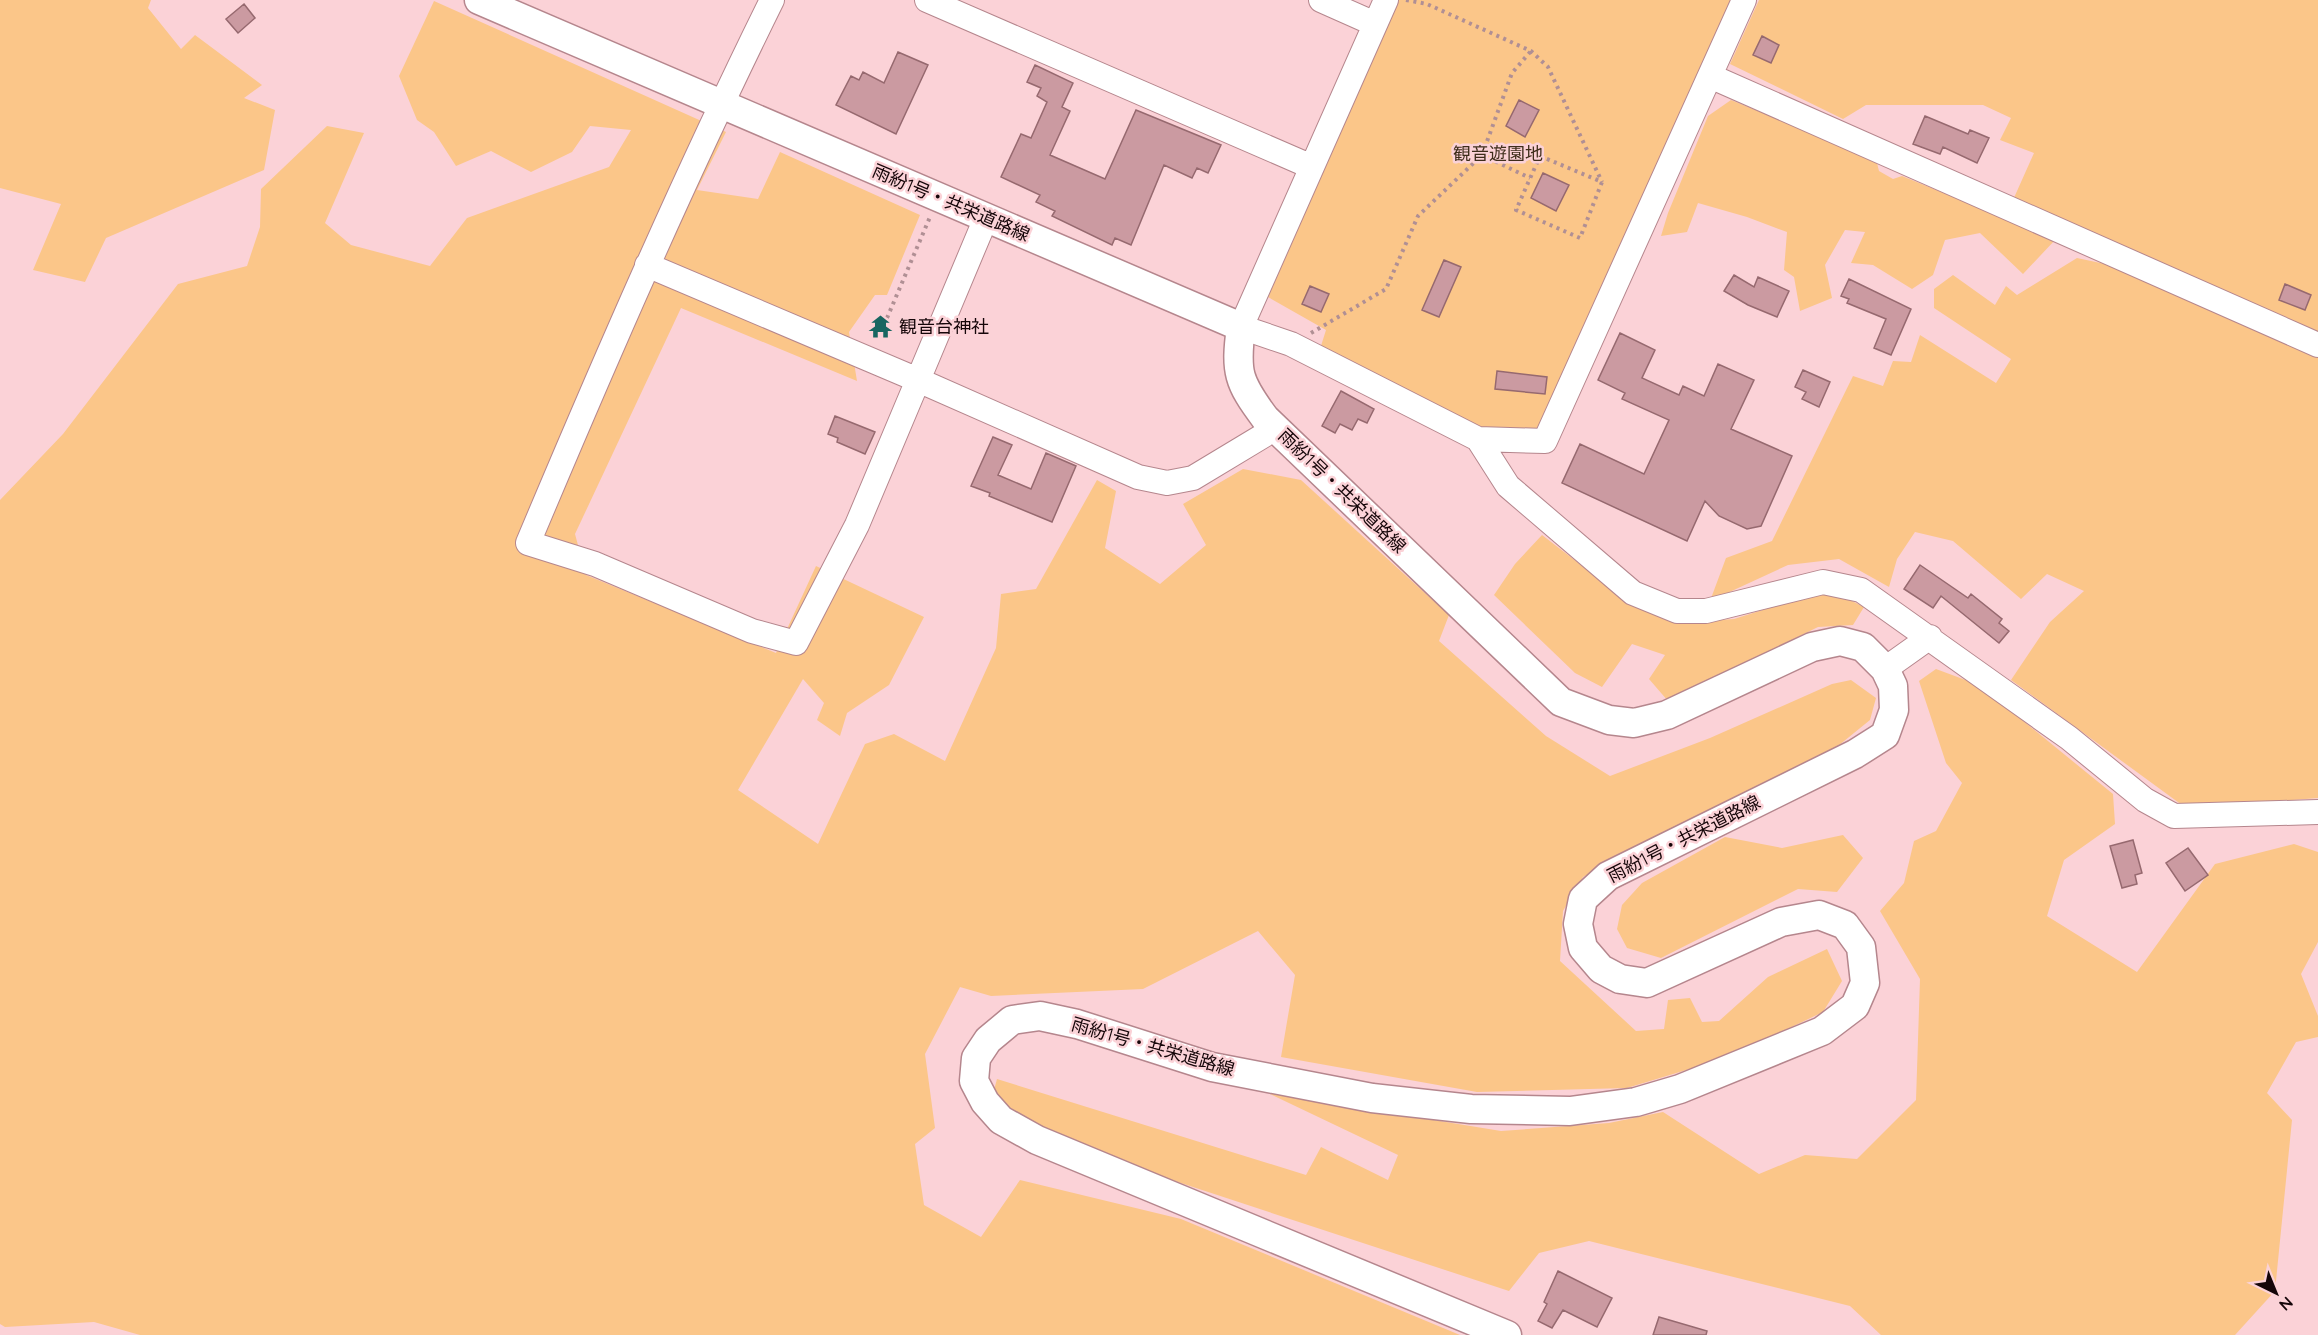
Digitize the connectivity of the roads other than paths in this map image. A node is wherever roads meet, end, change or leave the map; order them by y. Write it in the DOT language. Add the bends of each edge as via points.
graph roads {
  1 [pos="479,0"];
  2 [pos="772,0"];
  3 [pos="927,0"];
  4 [pos="1321,0"];
  5 [pos="1386,0"];
  6 [pos="1744,0"];
  7 [pos="1375,24"];
  8 [pos="1710,76"];
  9 [pos="720,104"];
  10 [pos="1312,166"];
  11 [pos="986,218"];
  12 [pos="647,266"];
  13 [pos="1241,327"];
  14 [pos="2318,345"];
  15 [pos="918,380"];
  16 [pos="1276,428"];
  17 [pos="1478,439"];
  18 [pos="1930,637"];
  19 [pos="1885,669"];
  20 [pos="2318,812"];
  21 [pos="1507,1335"];
  1 -- 9 [label="street, 雨紛1号・共栄道路線"];
  2 -- 9 [label="street"];
  3 -- 10 [label="street"];
  4 -- 7 [label="street"];
  5 -- 7 [label="street"];
  6 -- 8 [label="street"];
  7 -- 10 [label="street"];
  8 -- 14 [label="street"];
  8 -- 17 [label="street" via="1545,441"];
  9 -- 11 [label="street, 雨紛1号・共栄道路線"];
  9 -- 12 [label="street"];
  10 -- 13 [label="street"];
  11 -- 13 [label="street, 雨紛1号・共栄道路線"];
  11 -- 15 [label="street"];
  12 -- 15 [label="street"];
  12 -- 15 [label="street" via="528,543 595,564 752,631 796,643 857,525"];
  13 -- 16 [label="street, 雨紛1号・共栄道路線" via="1237,359 1243,389"];
  13 -- 17 [label="street" via="1305,351"];
  15 -- 16 [label="street" via="1138,477 1167,483 1193,478"];
  16 -- 19 [label="street, 雨紛1号・共栄道路線" via="1561,702 1609,720 1634,723 1667,715 1812,647 1840,641 1863,646"];
  17 -- 18 [label="street" via="1508,486 1633,593 1677,611 1706,611 1823,582 1861,590"];
  18 -- 19 [label="street"];
  18 -- 20 [label="street" via="2069,738 2145,800 2174,816"];
  19 -- 21 [label="street, 雨紛1号・共栄道路線" via="1893,686 1894,710 1885,735 1855,754 1608,876 1583,899 1578,924 1583,948 1601,969 1620,979 1647,983 1781,922 1819,915 1845,925 1861,947 1865,983 1855,1006 1822,1031 1680,1089 1636,1102 1570,1111 1471,1109 1372,1098 1212,1067 1040,1016 1012,1020 988,1040 976,1058 974,1081 985,1102 1001,1120 1037,1140"];
}
